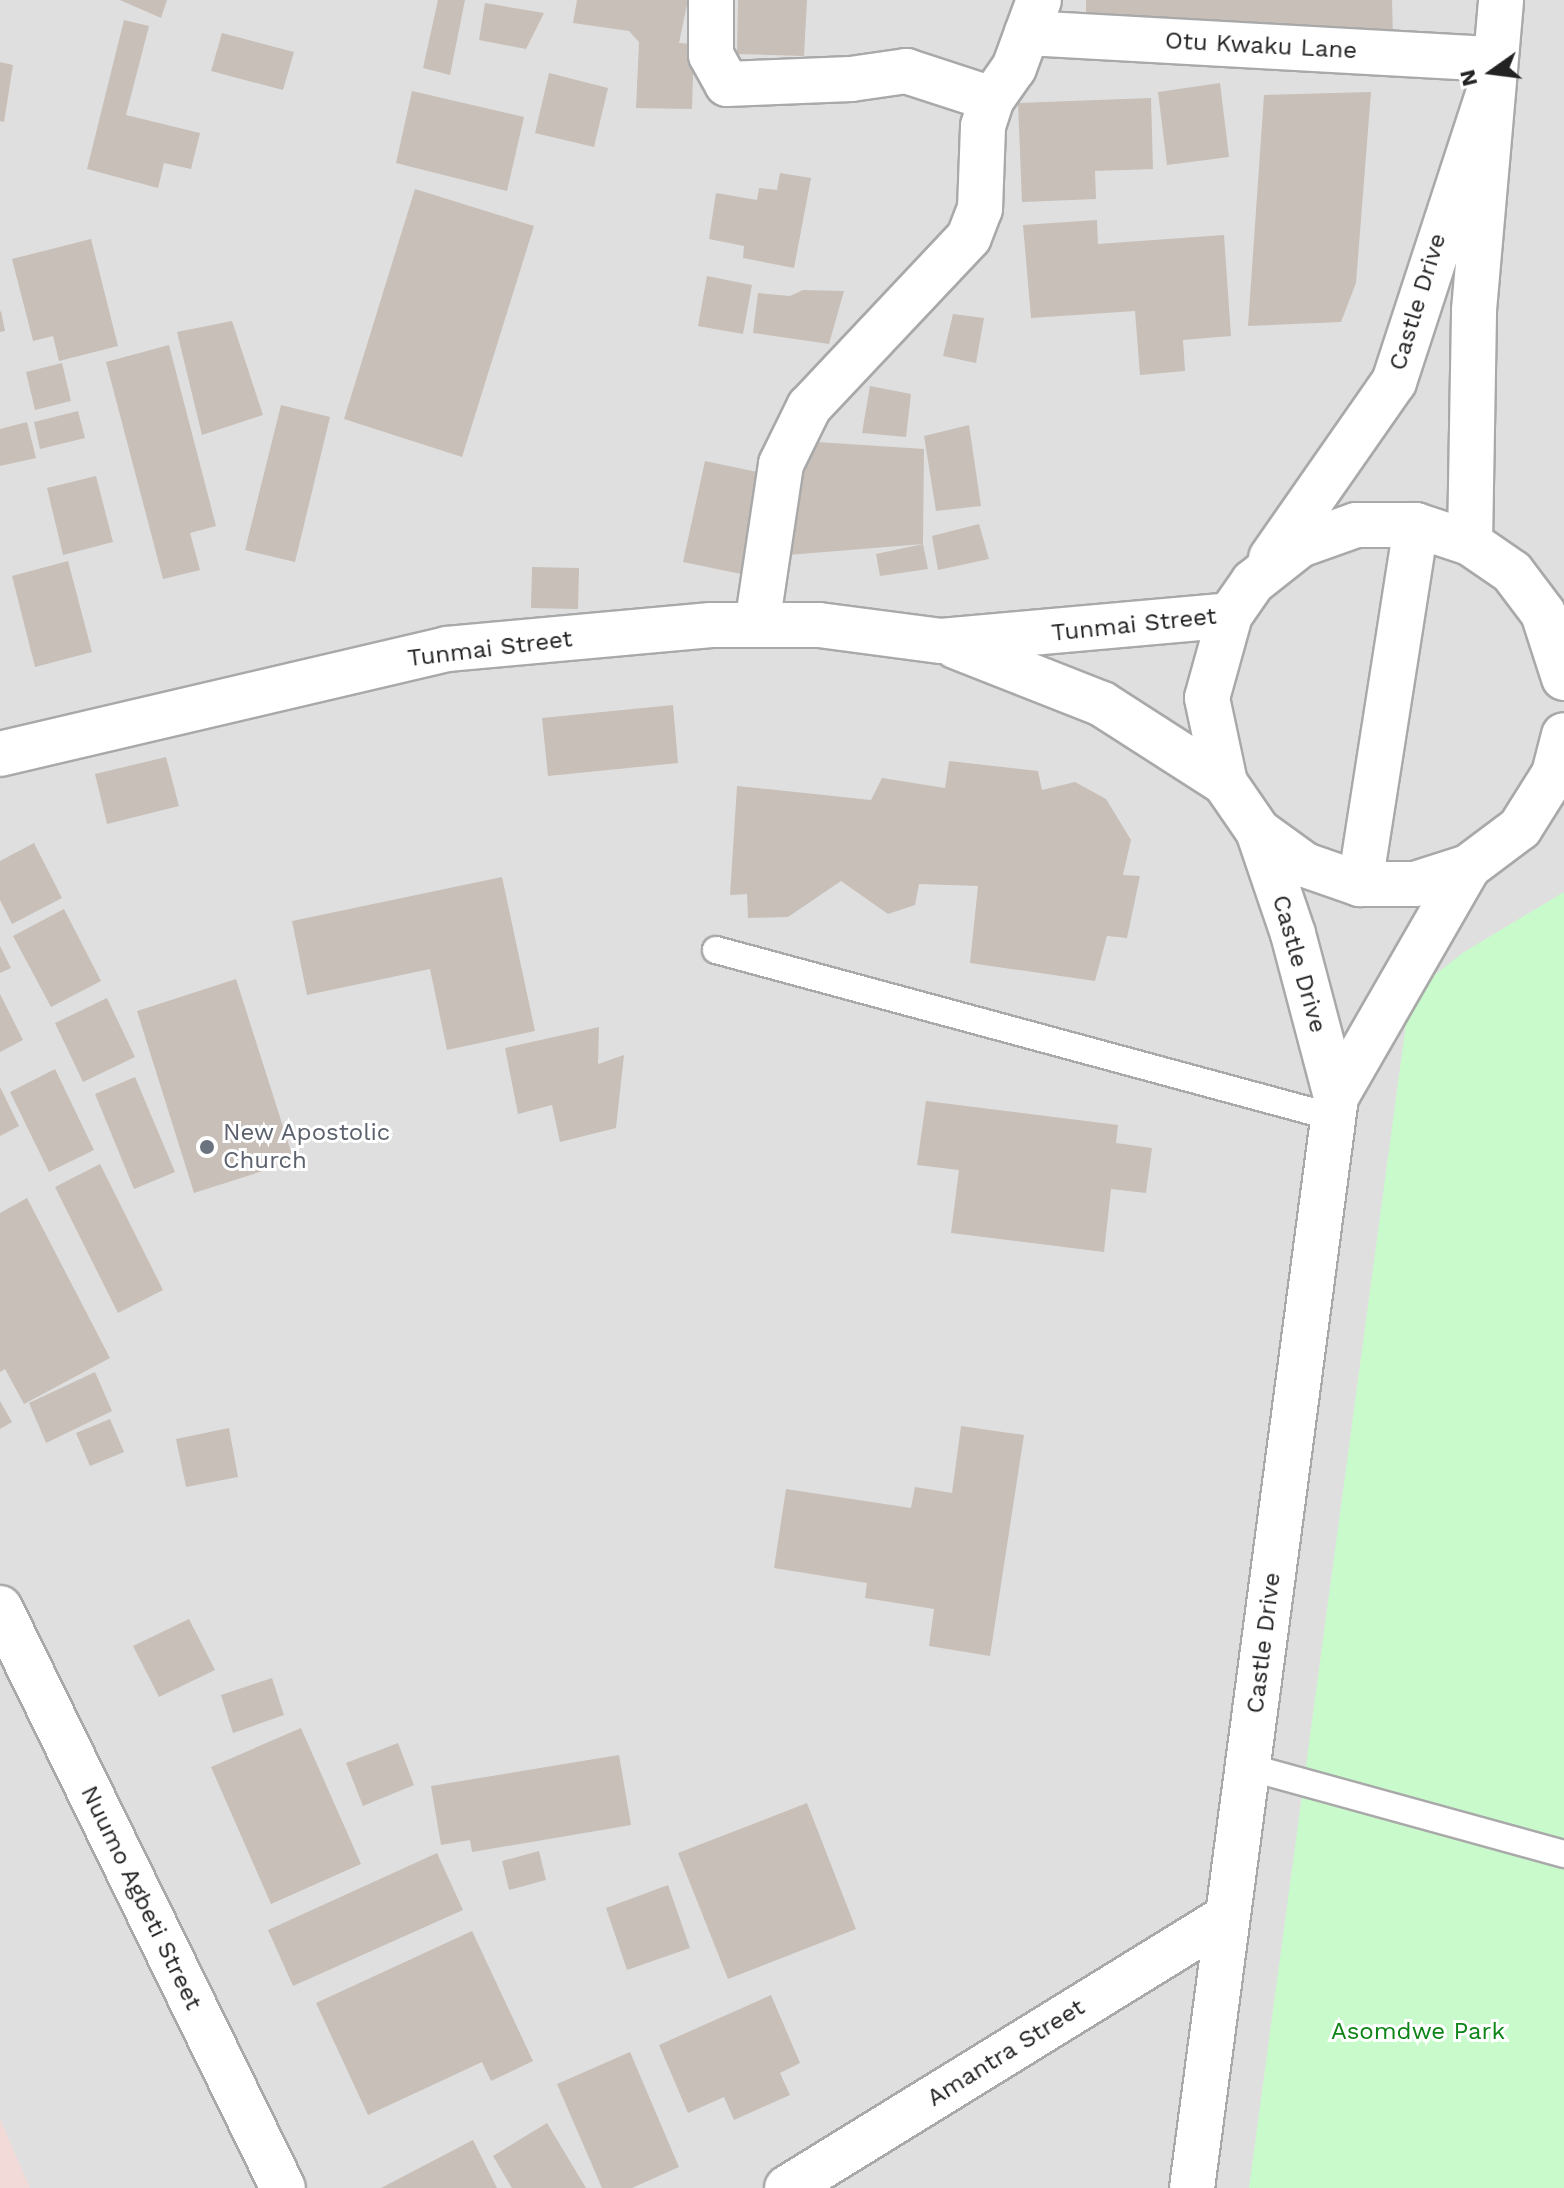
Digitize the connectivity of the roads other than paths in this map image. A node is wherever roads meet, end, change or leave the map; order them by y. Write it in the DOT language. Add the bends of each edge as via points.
graph roads {
  1 [pos="711,0"];
  2 [pos="1501,0"];
  3 [pos="1033,16"];
  4 [pos="1493,71"];
  5 [pos="992,99"];
  6 [pos="1416,525"];
  7 [pos="1470,543"];
  8 [pos="1242,598"];
  9 [pos="1554,618"];
  10 [pos="757,625"];
  11 [pos="941,641"];
  12 [pos="1564,678"];
  13 [pos="0,754"];
  14 [pos="1561,760"];
  15 [pos="1225,783"];
  16 [pos="1258,831"];
  17 [pos="1468,867"];
  18 [pos="1360,884"];
  19 [pos="716,950"];
  20 [pos="1334,1107"];
  21 [pos="0,1608"];
  22 [pos="1248,1767"];
  23 [pos="1564,1854"];
  24 [pos="1225,1918"];
  25 [pos="283,2188"];
  26 [pos="787,2188"];
  27 [pos="1192,2188"];
  1 -- 5 [label="street" via="711,55 727,84 906,71"];
  2 -- 4 [label="street, Castle Drive"];
  3 -- 4 [label="street, Otu Kwaku Lane"];
  3 -- 5 [label="street" via="1014,68"];
  4 -- 7 [label="street, Castle Drive" via="1474,310"];
  4 -- 8 [label="street, Castle Drive" via="1394,382"];
  5 -- 10 [label="street" via="983,126 980,209 969,237 809,407 781,464"];
  6 -- 7 [label="street"];
  6 -- 8 [label="street" via="1356,525 1314,540"];
  6 -- 18 [label="street"];
  7 -- 9 [label="street" via="1512,572"];
  8 -- 11 [label="street, Tunmai Street"];
  8 -- 15 [label="street, Castle Drive" via="1207,698"];
  9 -- 12 [label="street"];
  10 -- 11 [label="street, Tunmai Street" via="819,625"];
  10 -- 13 [label="street, Tunmai Street" via="447,649"];
  11 -- 15 [label="street, Tunmai Street" via="1102,704"];
  14 -- 17 [label="street" via="1520,828"];
  15 -- 16 [label="street"];
  16 -- 18 [label="street" via="1305,865"];
  16 -- 20 [label="street, Castle Drive" via="1293,934"];
  17 -- 18 [label="street" via="1415,884"];
  17 -- 20 [label="street, Castle Drive"];
  19 -- 20 [label="lane"];
  20 -- 22 [label="street, Castle Drive"];
  21 -- 25 [label="street, Nuumo Agbeti Street"];
  22 -- 23 [label="lane"];
  22 -- 24 [label="street, Castle Drive"];
  24 -- 26 [label="street, Amantra Street"];
  24 -- 27 [label="street, Castle Drive"];
}
